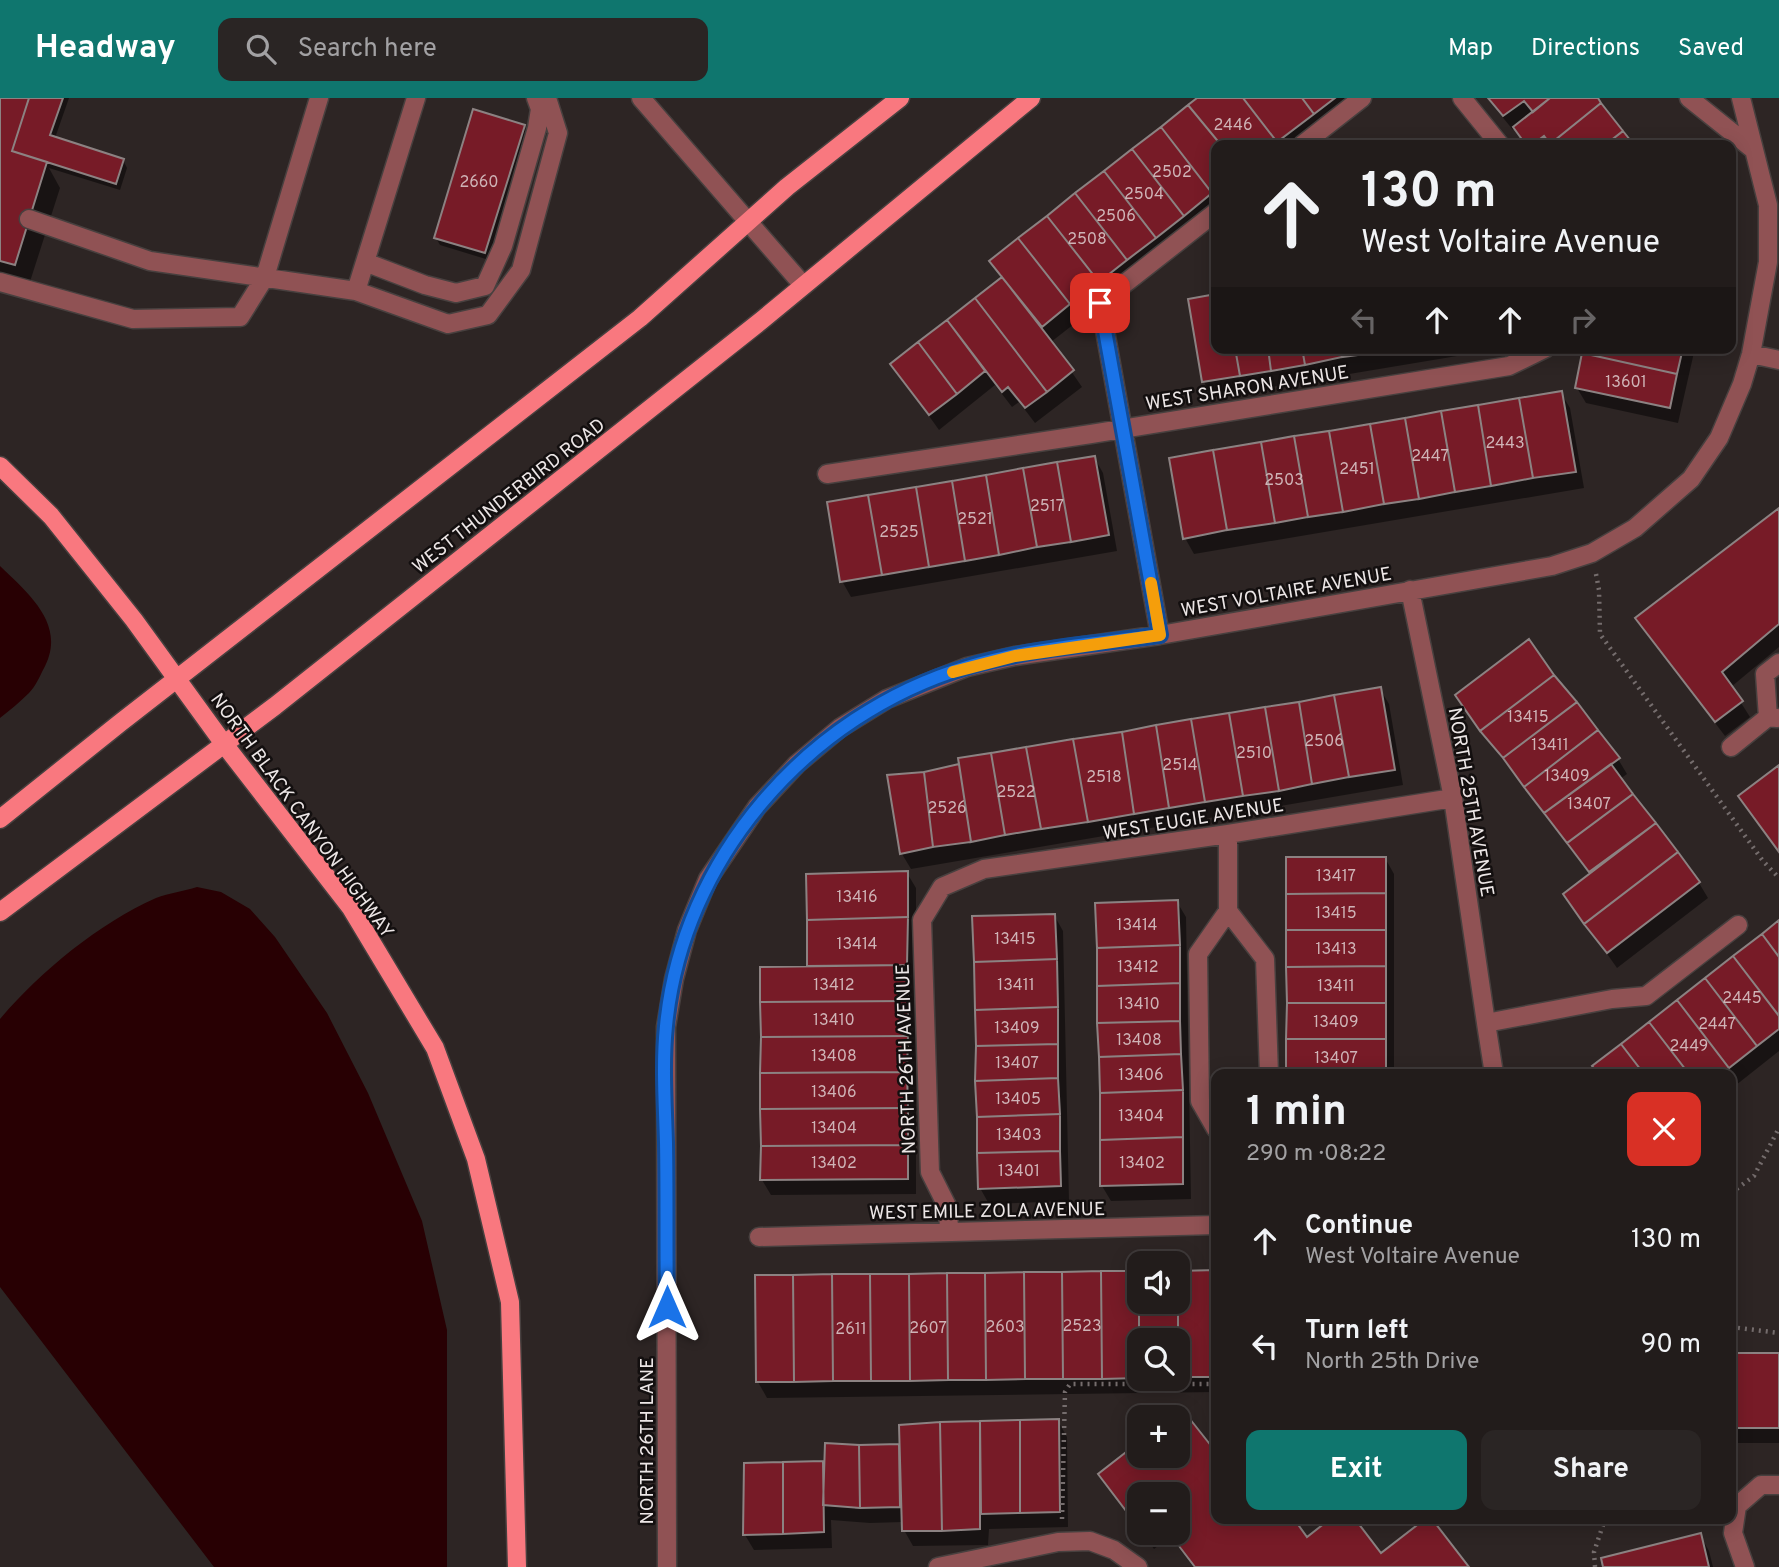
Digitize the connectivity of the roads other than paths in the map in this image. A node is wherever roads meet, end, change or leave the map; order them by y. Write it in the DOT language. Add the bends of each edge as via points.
graph roads {
  1 [pos="319,98"];
  2 [pos="416,98"];
  3 [pos="536,98"];
  4 [pos="547,98"];
  5 [pos="641,98"];
  6 [pos="900,98"];
  7 [pos="1012,98"];
  8 [pos="1031,98"];
  9 [pos="1362,98"];
  10 [pos="1462,98"];
  11 [pos="1689,98"];
  12 [pos="1741,98"];
  13 [pos="999,125"];
  14 [pos="1308,140"];
  15 [pos="1496,140"];
  16 [pos="1754,150"];
  17 [pos="1211,216"];
  18 [pos="29,219"];
  19 [pos="749,221"];
  20 [pos="365,262"];
  21 [pos="265,277"];
  22 [pos="0,282"];
  23 [pos="803,285"];
  24 [pos="356,291"];
  25 [pos="1534,354"];
  26 [pos="1751,354"];
  27 [pos="1779,360"];
  28 [pos="1123,429"];
  29 [pos="0,466"];
  30 [pos="827,474"];
  31 [pos="1410,590"];
  32 [pos="1160,635"];
  33 [pos="1779,663"];
  34 [pos="177,679"];
  35 [pos="1774,718"];
  36 [pos="223,744"];
  37 [pos="1731,747"];
  38 [pos="797,764"];
  39 [pos="1453,798"];
  40 [pos="0,819"];
  41 [pos="1228,834"];
  42 [pos="942,887"];
  43 [pos="1228,911"];
  44 [pos="0,912"];
  45 [pos="1738,925"];
  46 [pos="1486,1023"];
  47 [pos="1269,1069"];
  48 [pos="1493,1069"];
  49 [pos="1211,1120"];
  50 [pos="1211,1225"];
  51 [pos="949,1232"];
  52 [pos="759,1237"];
  53 [pos="1779,1485"];
  54 [pos="1736,1513"];
  55 [pos="1734,1524"];
  56 [pos="960,1565"];
  57 [pos="517,1567"];
  58 [pos="667,1567"];
  59 [pos="937,1567"];
  60 [pos="1138,1567"];
  61 [pos="1745,1567"];
  1 -- 21 [label="street"];
  2 -- 20 [label="street"];
  3 -- 20 [label="street" via="540,109 537,128 503,246 485,286 456,293"];
  4 -- 24 [label="street" via="558,133 521,270 488,315 448,324"];
  5 -- 19 [label="street"];
  6 -- 19 [label="main road"];
  7 -- 13 [label="main road"];
  8 -- 13 [label="main road, WEST THUNDERBIRD ROAD"];
  9 -- 14 [label="street"];
  10 -- 15 [label="street"];
  11 -- 16 [label="street"];
  12 -- 16 [label="street, WEST VOLTAIRE AVENUE"];
  13 -- 23 [label="main road, WEST THUNDERBIRD ROAD"];
  16 -- 26 [label="street, WEST VOLTAIRE AVENUE" via="1768,205 1768,262"];
  17 -- 28 [label="street" via="1100,303"];
  18 -- 21 [label="street" via="149,261"];
  19 -- 23 [label="street"];
  19 -- 34 [label="main road" via="640,318"];
  20 -- 24 [label="street"];
  21 -- 22 [label="street" via="240,317 133,319"];
  21 -- 24 [label="street"];
  23 -- 36 [label="main road, WEST THUNDERBIRD ROAD"];
  25 -- 28 [label="street, WEST SHARON AVENUE" via="1509,366"];
  26 -- 27 [label="street"];
  26 -- 31 [label="street, WEST VOLTAIRE AVENUE" via="1719,438 1691,479 1634,528 1592,553 1552,566"];
  28 -- 30 [label="street, WEST SHARON AVENUE"];
  28 -- 32 [label="street"];
  29 -- 34 [label="main road, NORTH BLACK CANYON HIGHWAY" via="51,516"];
  31 -- 32 [label="street, WEST VOLTAIRE AVENUE"];
  31 -- 39 [label="street, NORTH 25TH AVENUE"];
  32 -- 38 [label="street, WEST VOLTAIRE AVENUE" via="967,667 887,699 840,728"];
  33 -- 35 [label="street" via="1765,674"];
  34 -- 36 [label="main road, NORTH BLACK CANYON HIGHWAY"];
  34 -- 40 [label="main road"];
  35 -- 37 [label="street"];
  36 -- 44 [label="main road, WEST THUNDERBIRD ROAD"];
  36 -- 57 [label="main road, NORTH BLACK CANYON HIGHWAY" via="351,908 391,972 435,1048 476,1159 510,1302"];
  38 -- 58 [label="street, NORTH 26TH LANE" via="757,807 709,879 687,930 666,1027"];
  39 -- 41 [label="street, WEST EUGIE AVENUE"];
  39 -- 46 [label="street, NORTH 25TH AVENUE"];
  41 -- 42 [label="street, WEST EUGIE AVENUE" via="984,869"];
  41 -- 43 [label="street"];
  42 -- 51 [label="street, NORTH 26TH AVENUE" via="922,920 930,1172 947,1208"];
  43 -- 47 [label="street" via="1265,959"];
  43 -- 49 [label="street" via="1198,954 1200,1101"];
  45 -- 46 [label="street" via="1646,996"];
  46 -- 48 [label="street"];
  50 -- 51 [label="street, WEST EMILE ZOLA AVENUE"];
  51 -- 52 [label="street, WEST EMILE ZOLA AVENUE"];
  53 -- 54 [label="street" via="1761,1485 1737,1506"];
  55 -- 61 [label="street"];
  56 -- 59 [label="street"];
  56 -- 60 [label="street" via="1058,1542 1090,1541 1114,1550"];
}
